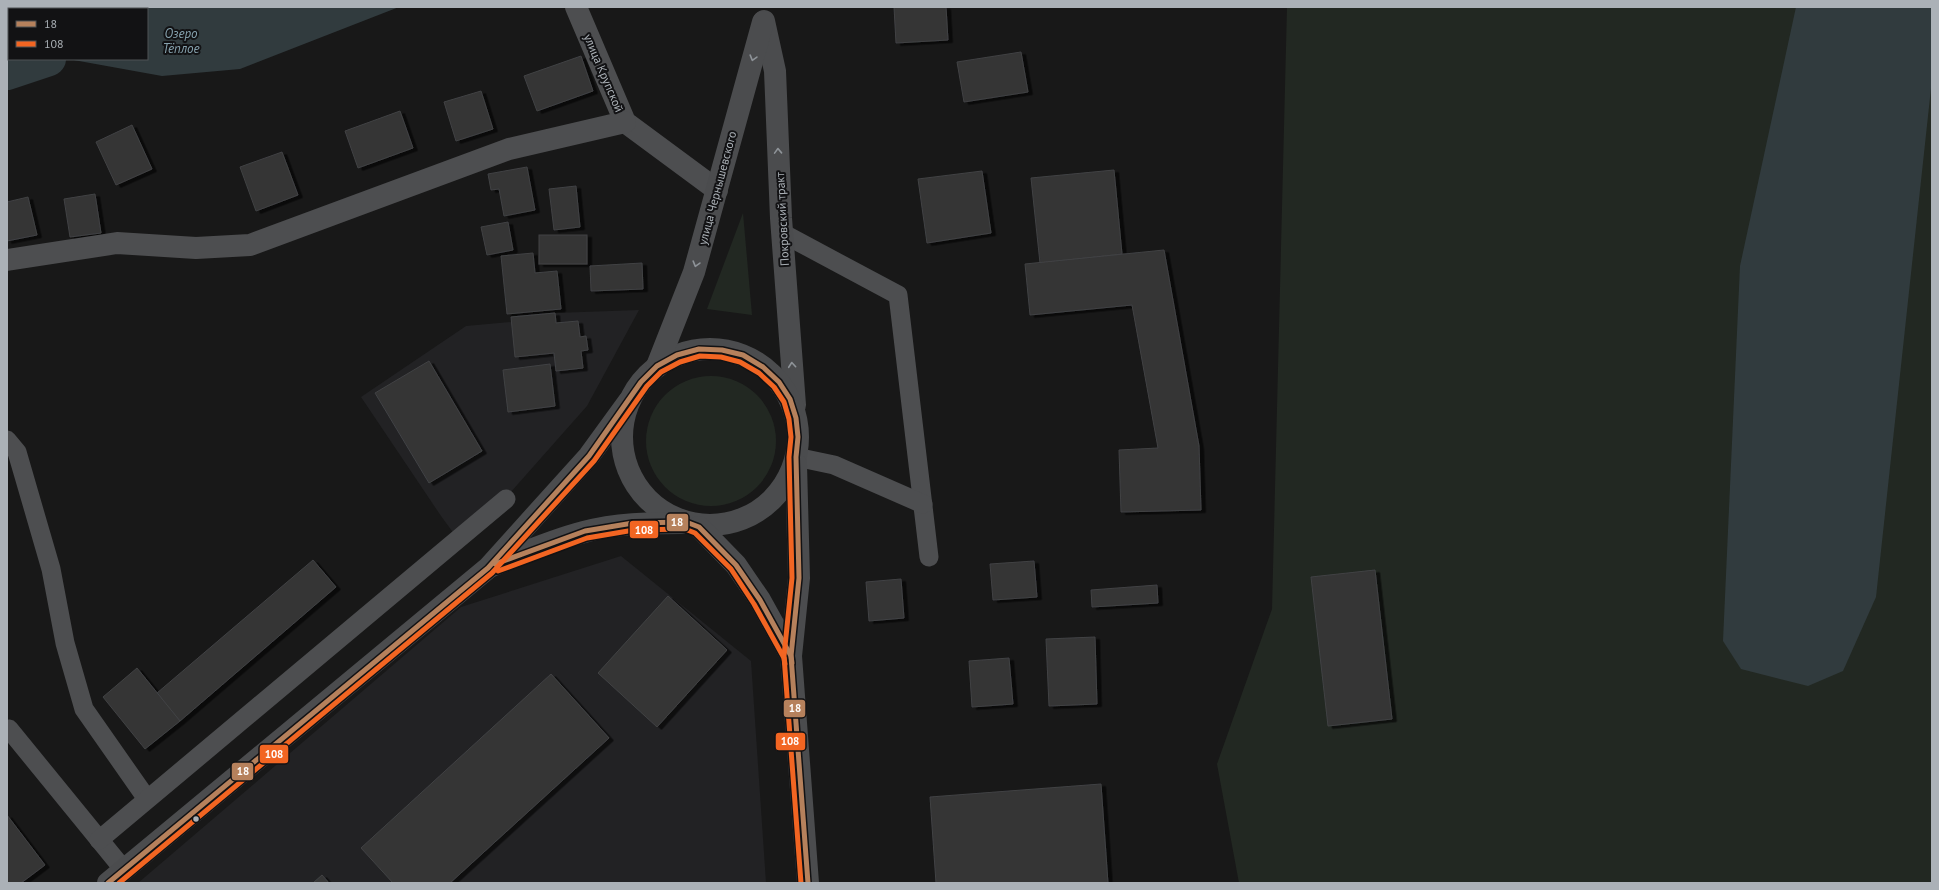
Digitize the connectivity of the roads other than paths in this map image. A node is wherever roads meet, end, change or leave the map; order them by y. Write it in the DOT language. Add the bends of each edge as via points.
graph roads {
  1 [pos="576,7"];
  2 [pos="764,14"];
  3 [pos="625,122"];
  4 [pos="717,190"];
  5 [pos="782,233"];
  6 [pos="7,260"];
  7 [pos="657,366"];
  8 [pos="629,401"];
  9 [pos="796,418"];
  10 [pos="7,440"];
  11 [pos="796,457"];
  12 [pos="506,499"];
  13 [pos="923,504"];
  14 [pos="692,525"];
  15 [pos="929,557"];
  16 [pos="488,568"];
  17 [pos="792,656"];
  18 [pos="9,729"];
  19 [pos="147,799"];
  20 [pos="99,840"];
  21 [pos="116,876"];
  22 [pos="808,883"];
  1 -- 3 [label="street, улица Крупской"];
  2 -- 4 [label="main road, улица Чернышевского, one-way"];
  5 -- 2 [label="main road, Покровский тракт, one-way" via="775,71"];
  3 -- 4 [label="street, улица Крупской"];
  3 -- 6 [label="street" via="509,149 250,245 196,248 117,243"];
  4 -- 7 [label="main road, улица Чернышевского, one-way" via="694,272"];
  9 -- 5 [label="main road, Покровский тракт, one-way"];
  5 -- 13 [label="lane" via="898,296"];
  7 -- 8 [label="main road" via="641,382"];
  7 -- 9 [label="main road" via="677,355 699,349 722,350 743,355 763,367 779,382 790,399"];
  8 -- 14 [label="main road" via="622,423 622,445 626,466 635,485 649,502 663,512"];
  8 -- 16 [label="main road" via="589,456"];
  9 -- 11 [label="main road"];
  10 -- 19 [label="lane" via="17,452 50,569 65,643 84,709"];
  11 -- 13 [label="lane" via="834,465"];
  11 -- 14 [label="main road" via="790,476 765,506 748,517 728,524"];
  11 -- 17 [label="main road" via="799,578"];
  12 -- 19 [label="lane"];
  13 -- 15 [label="lane"];
  14 -- 16 [label="main road" via="633,523 585,532 539,546"];
  14 -- 17 [label="main road" via="736,565 760,600"];
  16 -- 21 [label="main road"];
  17 -- 22 [label="main road"];
  18 -- 20 [label="lane"];
  19 -- 20 [label="lane"];
  20 -- 21 [label="lane"];
}
